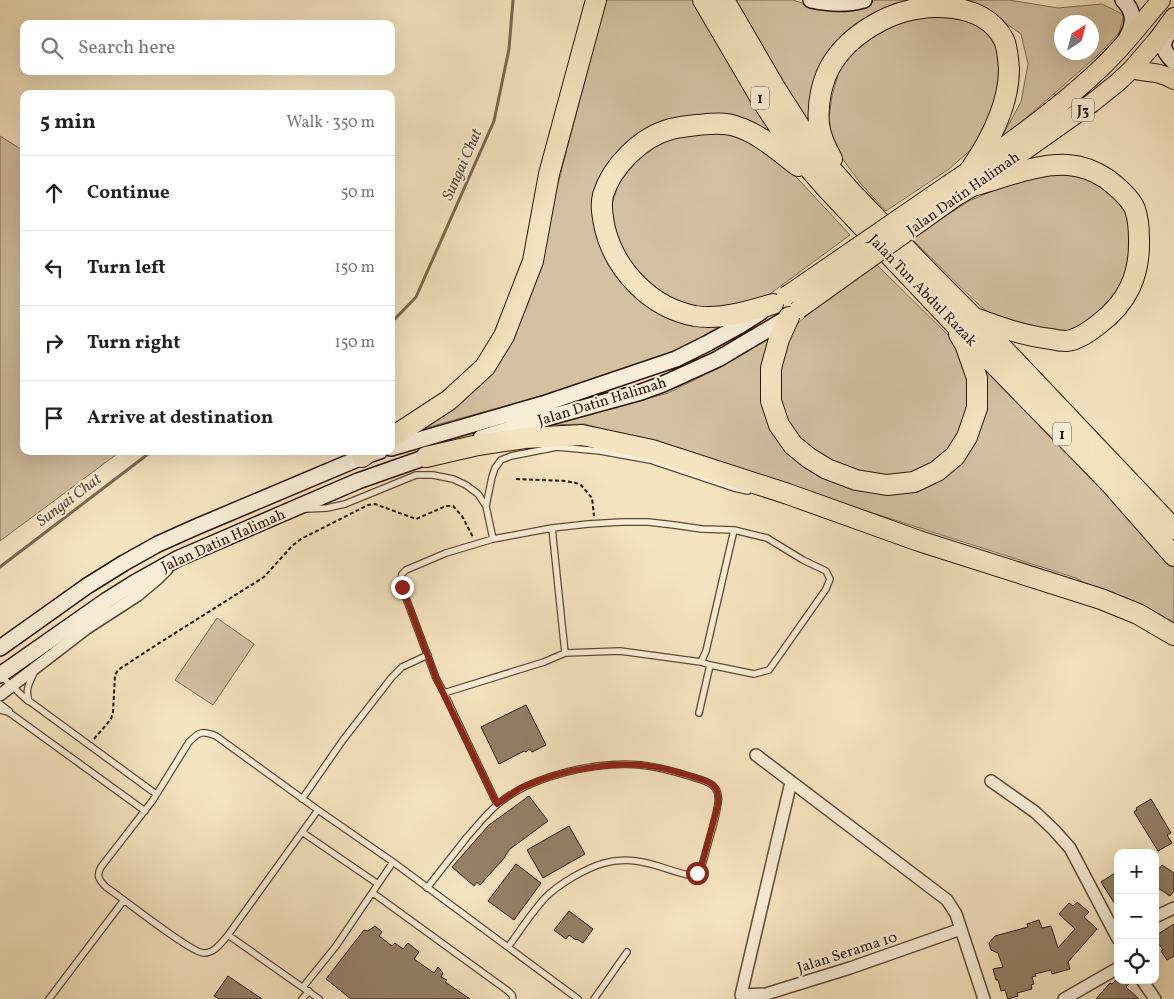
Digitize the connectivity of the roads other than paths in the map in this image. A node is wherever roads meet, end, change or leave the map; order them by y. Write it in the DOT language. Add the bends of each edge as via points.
graph roads {
  1 [pos="596,0"];
  2 [pos="703,0"];
  3 [pos="724,0"];
  4 [pos="811,0"];
  5 [pos="864,0"];
  6 [pos="1123,0"];
  7 [pos="1161,0"];
  8 [pos="1174,17"];
  9 [pos="1174,29"];
  10 [pos="1124,43"];
  11 [pos="1174,62"];
  12 [pos="1132,69"];
  13 [pos="1174,80"];
  14 [pos="973,178"];
  15 [pos="827,189"];
  16 [pos="954,189"];
  17 [pos="853,194"];
  18 [pos="780,300"];
  19 [pos="794,313"];
  20 [pos="946,314"];
  21 [pos="974,318"];
  22 [pos="395,435"];
  23 [pos="395,447"];
  24 [pos="366,455"];
  25 [pos="426,457"];
  26 [pos="752,492"];
  27 [pos="761,493"];
  28 [pos="788,494"];
  29 [pos="486,506"];
  30 [pos="290,510"];
  31 [pos="552,528"];
  32 [pos="1174,528"];
  33 [pos="734,530"];
  34 [pos="493,539"];
  35 [pos="1174,556"];
  36 [pos="177,559"];
  37 [pos="1174,635"];
  38 [pos="0,648"];
  39 [pos="565,653"];
  40 [pos="428,655"];
  41 [pos="701,662"];
  42 [pos="710,665"];
  43 [pos="36,668"];
  44 [pos="0,675"];
  45 [pos="12,687"];
  46 [pos="444,693"];
  47 [pos="0,696"];
  48 [pos="29,701"];
  49 [pos="0,704"];
  50 [pos="0,710"];
  51 [pos="699,713"];
  52 [pos="14,716"];
  53 [pos="756,755"];
  54 [pos="991,781"];
  55 [pos="791,782"];
  56 [pos="156,794"];
  57 [pos="302,799"];
  58 [pos="497,804"];
  59 [pos="318,810"];
  60 [pos="145,811"];
  61 [pos="302,832"];
  62 [pos="393,862"];
  63 [pos="378,884"];
  64 [pos="427,888"];
  65 [pos="373,892"];
  66 [pos="124,900"];
  67 [pos="1174,908"];
  68 [pos="1159,915"];
  69 [pos="961,929"];
  70 [pos="1114,932"];
  71 [pos="228,935"];
  72 [pos="508,947"];
  73 [pos="626,952"];
  74 [pos="1114,970"];
  75 [pos="1145,984"];
  76 [pos="303,987"];
  77 [pos="309,991"];
  78 [pos="49,999"];
  79 [pos="302,999"];
  80 [pos="319,999"];
  81 [pos="514,999"];
  82 [pos="578,999"];
  83 [pos="594,999"];
  84 [pos="984,999"];
  85 [pos="1064,999"];
  86 [pos="1155,999"];
  1 -- 22 [label="highway" via="549,174 534,261 504,336 485,367 449,400"];
  2 -- 15 [label="highway, Jalan Tun Abdul Razak / 1" via="791,145"];
  3 -- 17 [label="highway, Jalan Tun Abdul Razak / 1" via="816,152"];
  4 -- 5 [label="main road" via="825,4"];
  6 -- 10 [label="main road" via="1132,17 1132,28"];
  7 -- 10 [label="main road, Jalan Datin Halimah / J3"];
  8 -- 12 [label="main road, Jalan Datin Halimah / J3"];
  9 -- 11 [label="main road" via="1166,36 1164,46 1165,53"];
  10 -- 14 [label="main road, Jalan Datin Halimah / J3" via="1074,94 1036,122"];
  12 -- 13 [label="main road" via="1156,72"];
  12 -- 14 [label="main road, Jalan Datin Halimah / J3" via="1092,103"];
  14 -- 16 [label="main road, Jalan Datin Halimah / J3"];
  14 -- 17 [label="highway" via="994,130 1009,82 1004,41 984,17 970,11 923,8 888,17 863,31 842,50 826,77 821,92 819,124 823,142"];
  14 -- 21 [label="highway" via="1046,166 1068,164 1085,167 1120,189 1134,208 1139,230 1139,254 1133,283 1120,305 1105,320 1077,338 1066,341 1041,338"];
  15 -- 18 [label="highway" via="765,140 732,125 716,124 670,130 654,137 636,148 610,178 602,207 609,243 620,265 655,301 676,311 717,317"];
  15 -- 20 [label="highway, Jalan Tun Abdul Razak / 1"];
  16 -- 18 [label="main road, Jalan Datin Halimah / J3, bridge"];
  16 -- 19 [label="main road, Jalan Datin Halimah / J3, bridge"];
  17 -- 21 [label="highway, Jalan Tun Abdul Razak / 1"];
  18 -- 23 [label="main road, Jalan Datin Halimah / J3" via="739,326 676,358 543,404"];
  19 -- 20 [label="highway" via="779,339 771,368 771,401 779,425 793,445 809,458 856,480 887,485 914,482 937,471 955,456 967,437 977,408 976,378 965,344"];
  19 -- 25 [label="main road, Jalan Datin Halimah / J3" via="718,359 663,384"];
  20 -- 35 [label="highway, Jalan Tun Abdul Razak / 1" via="1109,482"];
  21 -- 32 [label="highway, Jalan Tun Abdul Razak / 1"];
  24 -- 38 [label="main road, Jalan Datin Halimah" via="158,544 87,586"];
  25 -- 28 [label="highway" via="525,438 582,435 652,450"];
  25 -- 30 [label="main road, Jalan Datin Halimah / J3"];
  26 -- 29 [label="lane" via="650,460 557,447 501,460 492,477"];
  27 -- 28 [label="lane"];
  28 -- 37 [label="highway" via="1101,600 1138,614"];
  29 -- 30 [label="lane" via="478,494 453,479 416,475 345,504"];
  29 -- 34 [label="lane"];
  30 -- 36 [label="main road, Jalan Datin Halimah / J3"];
  31 -- 33 [label="lane" via="648,522"];
  31 -- 34 [label="lane"];
  31 -- 39 [label="lane"];
  33 -- 41 [label="lane"];
  33 -- 42 [label="lane" via="767,538 826,571 830,579 769,670 754,674"];
  34 -- 40 [label="lane" via="446,553 402,574 400,582"];
  36 -- 43 [label="street" via="138,594"];
  36 -- 44 [label="main road, Jalan Datin Halimah / J3" via="107,600"];
  39 -- 41 [label="lane" via="620,651"];
  39 -- 46 [label="lane"];
  40 -- 46 [label="lane"];
  40 -- 57 [label="lane" via="402,667 392,678"];
  41 -- 42 [label="lane"];
  42 -- 51 [label="lane"];
  43 -- 45 [label="street"];
  43 -- 48 [label="lane" via="27,689"];
  44 -- 45 [label="lane"];
  45 -- 47 [label="street"];
  45 -- 48 [label="lane"];
  46 -- 58 [label="lane"];
  48 -- 56 [label="lane"];
  49 -- 52 [label="lane"];
  50 -- 52 [label="lane"];
  52 -- 60 [label="lane"];
  53 -- 55 [label="street"];
  54 -- 70 [label="street" via="1036,812 1070,848"];
  55 -- 69 [label="street" via="947,900"];
  55 -- 69 [label="street, Jalan Serama 10" via="741,995 766,994"];
  56 -- 57 [label="lane" via="189,742 205,732 216,736"];
  56 -- 60 [label="lane"];
  57 -- 59 [label="lane"];
  58 -- 64 [label="lane"];
  58 -- 72 [label="lane" via="545,778 620,765 661,768 710,784 719,793 697,873 688,875 634,861 596,865 554,889"];
  59 -- 61 [label="lane"];
  59 -- 62 [label="lane"];
  60 -- 66 [label="lane" via="99,872 101,882"];
  61 -- 63 [label="lane"];
  61 -- 71 [label="lane"];
  62 -- 63 [label="lane"];
  62 -- 64 [label="lane"];
  63 -- 65 [label="lane"];
  64 -- 72 [label="lane"];
  65 -- 76 [label="lane"];
  65 -- 81 [label="lane" via="508,991"];
  66 -- 71 [label="lane" via="198,952 211,951"];
  66 -- 78 [label="lane"];
  67 -- 68 [label="street"];
  69 -- 84 [label="street"];
  71 -- 76 [label="lane"];
  72 -- 82 [label="lane"];
  73 -- 83 [label="lane"];
  74 -- 85 [label="street"];
  75 -- 86 [label="street"];
  76 -- 77 [label="lane"];
  77 -- 79 [label="lane"];
  77 -- 80 [label="lane"];
}
